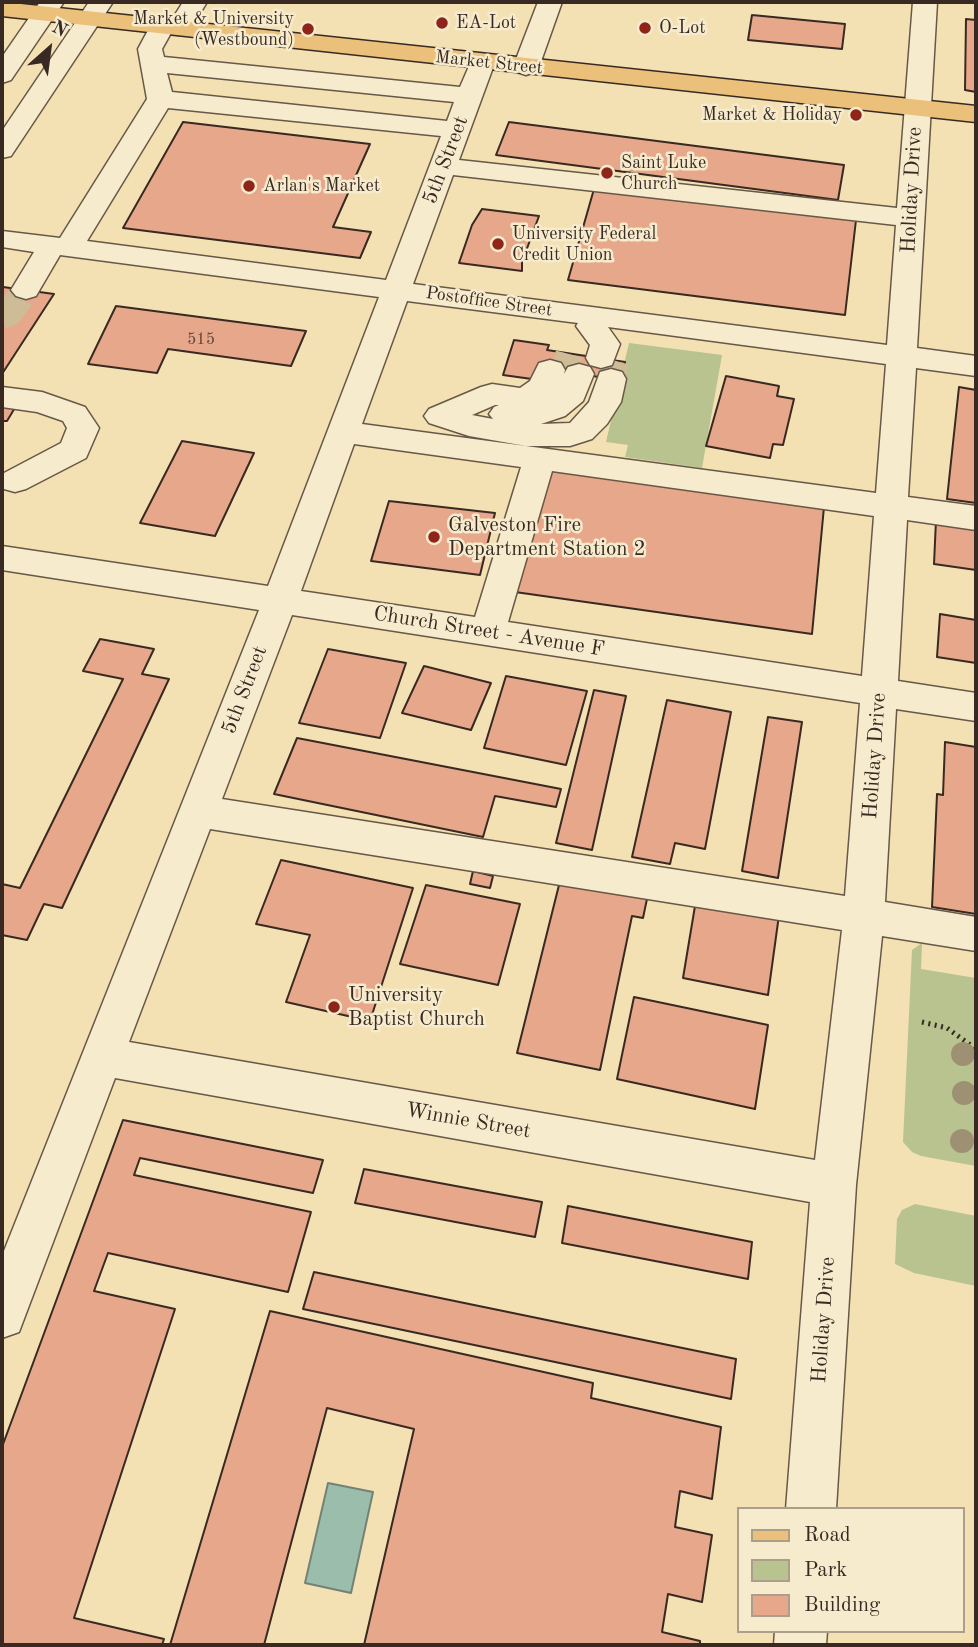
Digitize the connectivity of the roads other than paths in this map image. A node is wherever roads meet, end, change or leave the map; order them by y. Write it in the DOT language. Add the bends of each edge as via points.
graph roads {
  1 [pos="195,2"];
  2 [pos="550,2"];
  3 [pos="925,2"];
  4 [pos="48,8"];
  5 [pos="2,9"];
  6 [pos="96,10"];
  7 [pos="170,27"];
  8 [pos="482,62"];
  9 [pos="154,64"];
  10 [pos="526,67"];
  11 [pos="2,75"];
  12 [pos="470,96"];
  13 [pos="160,99"];
  14 [pos="917,108"];
  15 [pos="976,114"];
  16 [pos="457,130"];
  17 [pos="2,150"];
  18 [pos="444,166"];
  19 [pos="911,218"];
  20 [pos="2,239"];
  21 [pos="61,246"];
  22 [pos="396,289"];
  23 [pos="26,290"];
  24 [pos="593,321"];
  25 [pos="902,357"];
  26 [pos="578,361"];
  27 [pos="976,366"];
  28 [pos="2,397"];
  29 [pos="343,432"];
  30 [pos="540,458"];
  31 [pos="6,489"];
  32 [pos="891,506"];
  33 [pos="976,519"];
  34 [pos="2,558"];
  35 [pos="280,600"];
  36 [pos="488,632"];
  37 [pos="879,692"];
  38 [pos="976,707"];
  39 [pos="198,810"];
  40 [pos="864,916"];
  41 [pos="976,934"];
  42 [pos="103,1057"];
  43 [pos="834,1185"];
  44 [pos="2,1315"];
  45 [pos="811,1507"];
  1 -- 7 [label="street"];
  2 -- 10 [label="street"];
  3 -- 14 [label="street, Holiday Drive"];
  4 -- 5 [label="main road, Market Street"];
  4 -- 6 [label="main road, Market Street"];
  4 -- 11 [label="street"];
  6 -- 7 [label="main road, Market Street"];
  6 -- 17 [label="street"];
  7 -- 8 [label="main road, Market Street"];
  7 -- 9 [label="street" via="150,49"];
  8 -- 10 [label="main road, Market Street"];
  8 -- 12 [label="street, 5th Street"];
  9 -- 12 [label="street"];
  9 -- 13 [label="street"];
  10 -- 14 [label="main road, Market Street"];
  12 -- 16 [label="street, 5th Street"];
  13 -- 16 [label="street"];
  13 -- 21 [label="street"];
  14 -- 15 [label="main road, Market Street"];
  14 -- 19 [label="street, Holiday Drive"];
  16 -- 18 [label="street, 5th Street"];
  18 -- 19 [label="street"];
  18 -- 22 [label="street, 5th Street"];
  19 -- 25 [label="street, Holiday Drive"];
  20 -- 21 [label="street, Postoffice Street"];
  21 -- 22 [label="street, Postoffice Street"];
  21 -- 23 [label="street"];
  22 -- 24 [label="street, Postoffice Street"];
  22 -- 29 [label="street, 5th Street"];
  24 -- 25 [label="street, Postoffice Street"];
  24 -- 26 [label="street" via="605,344"];
  25 -- 27 [label="street, Postoffice Street"];
  25 -- 32 [label="street, Holiday Drive"];
  26 -- 26 [label="street" via="605,402 581,431 526,435 440,416 489,403 534,406 554,393"];
  28 -- 31 [label="street" via="42,402 74,414 83,428 75,450"];
  29 -- 30 [label="street"];
  29 -- 35 [label="street, 5th Street"];
  30 -- 32 [label="street"];
  30 -- 36 [label="street"];
  32 -- 33 [label="street"];
  32 -- 37 [label="street, Holiday Drive"];
  34 -- 35 [label="street, Church Street - Avenue F"];
  35 -- 36 [label="street, Church Street - Avenue F"];
  35 -- 39 [label="street, 5th Street"];
  36 -- 37 [label="street, Church Street - Avenue F"];
  37 -- 38 [label="street, Church Street - Avenue F"];
  37 -- 40 [label="street, Holiday Drive"];
  39 -- 40 [label="street"];
  39 -- 42 [label="street, 5th Street"];
  40 -- 41 [label="street"];
  40 -- 43 [label="street, Holiday Drive"];
  42 -- 43 [label="street, Winnie Street"];
  42 -- 44 [label="street, 5th Street"];
  43 -- 45 [label="street, Holiday Drive"];
}
